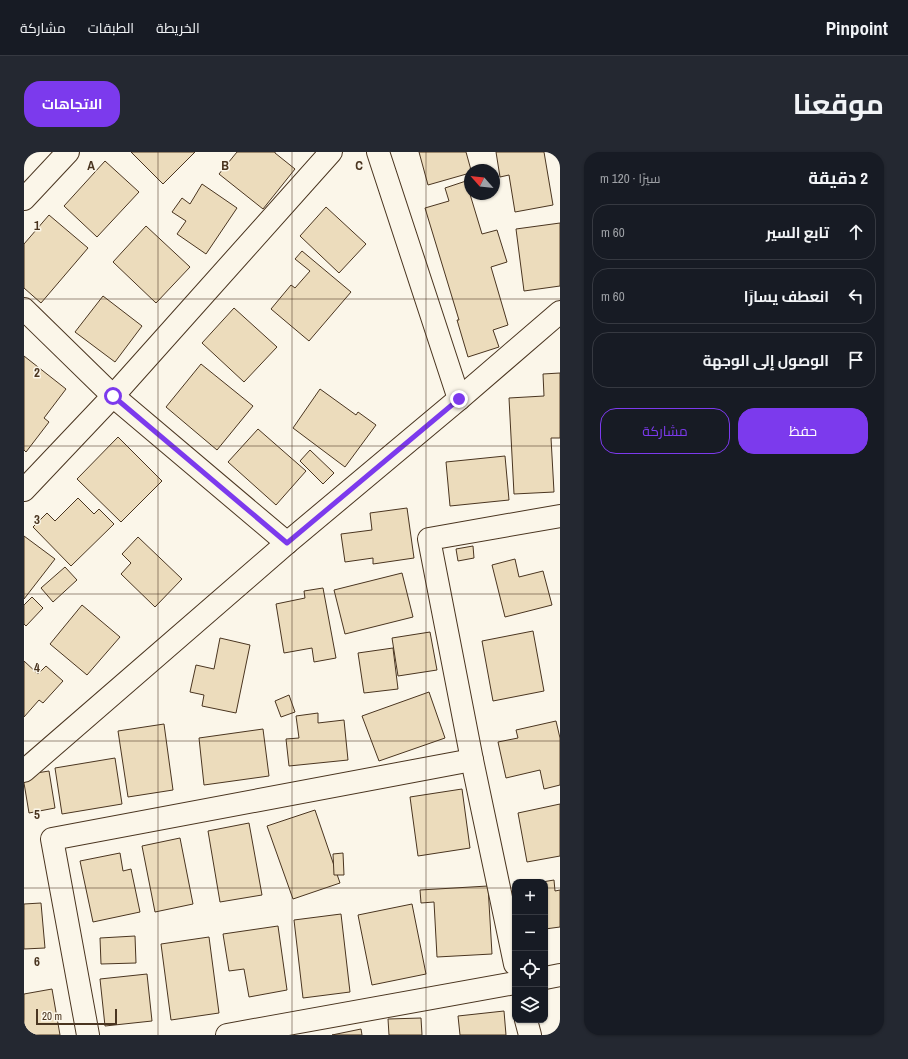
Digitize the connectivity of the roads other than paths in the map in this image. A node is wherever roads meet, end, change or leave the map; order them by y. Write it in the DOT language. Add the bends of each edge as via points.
graph roads {
  1 [pos="68,152"];
  2 [pos="331,152"];
  3 [pos="378,152"];
  4 [pos="24,199"];
  5 [pos="24,309"];
  6 [pos="560,312"];
  7 [pos="113,396"];
  8 [pos="459,399"];
  9 [pos="24,490"];
  10 [pos="560,516"];
  11 [pos="287,543"];
  12 [pos="472,760"];
  13 [pos="24,771"];
  14 [pos="512,951"];
  15 [pos="560,975"];
  16 [pos="548,977"];
  17 [pos="512,984"];
  18 [pos="527,1023"];
  19 [pos="88,1035"];
  20 [pos="226,1035"];
  21 [pos="530,1035"];
  1 -- 4 [label="street"];
  2 -- 7 [label="street"];
  3 -- 8 [label="street"];
  5 -- 7 [label="street"];
  6 -- 8 [label="street"];
  7 -- 9 [label="street"];
  7 -- 11 [label="street"];
  8 -- 11 [label="street"];
  10 -- 12 [label="street" via="429,539"];
  11 -- 13 [label="street"];
  12 -- 14 [label="street"];
  12 -- 19 [label="street" via="52,839"];
  15 -- 16 [label="street"];
  17 -- 20 [label="street"];
  18 -- 21 [label="street"];
}
